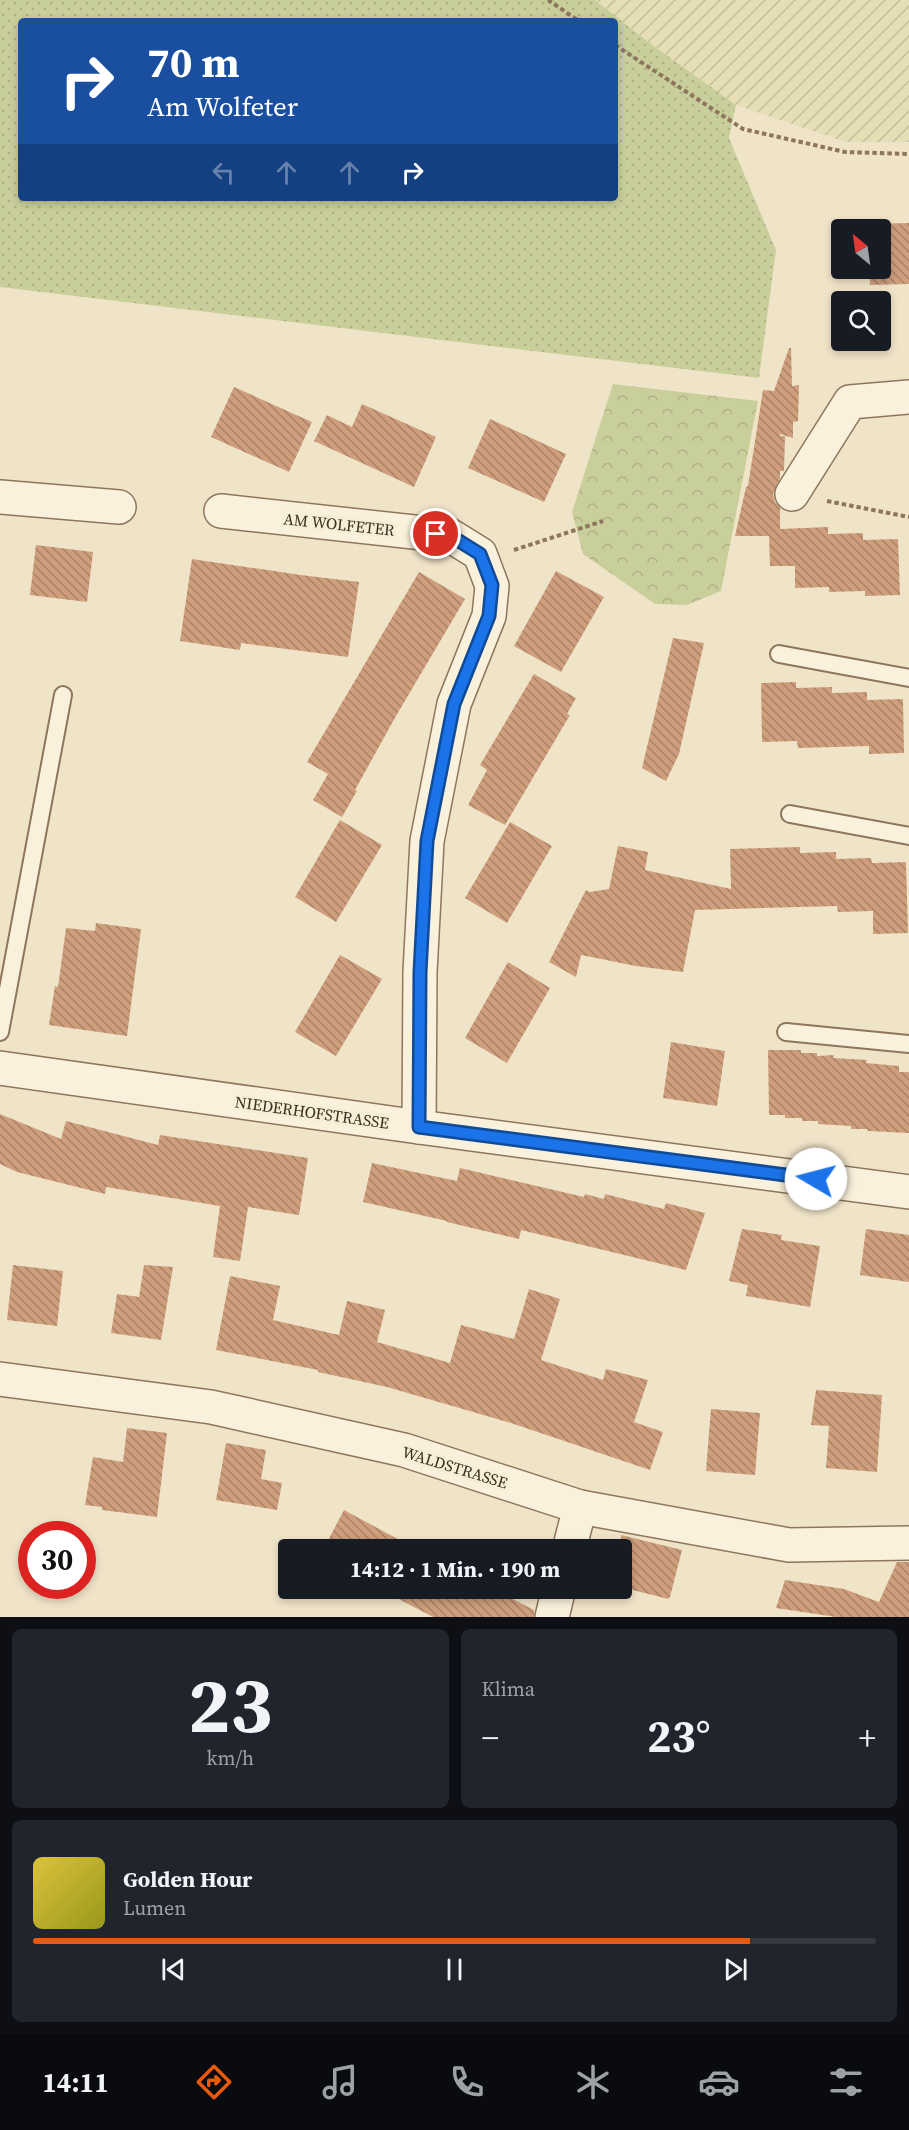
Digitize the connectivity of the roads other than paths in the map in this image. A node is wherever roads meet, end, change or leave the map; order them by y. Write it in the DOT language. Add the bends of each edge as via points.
graph roads {
  1 [pos="909,397"];
  2 [pos="792,494"];
  3 [pos="0,497"];
  4 [pos="119,507"];
  5 [pos="220,511"];
  6 [pos="778,654"];
  7 [pos="909,678"];
  8 [pos="63,695"];
  9 [pos="790,814"];
  10 [pos="909,836"];
  11 [pos="0,1032"];
  12 [pos="786,1032"];
  13 [pos="909,1044"];
  14 [pos="0,1068"];
  15 [pos="419,1127"];
  16 [pos="909,1192"];
  17 [pos="0,1379"];
  18 [pos="580,1507"];
  19 [pos="572,1539"];
  20 [pos="909,1543"];
  21 [pos="556,1599"];
  22 [pos="552,1617"];
  1 -- 2 [label="street" via="850,402"];
  3 -- 4 [label="street"];
  5 -- 15 [label="street, AM WOLFETER" via="451,536 480,554 492,585 489,616 454,704 427,841 420,972"];
  6 -- 7 [label="lane"];
  8 -- 11 [label="lane"];
  9 -- 10 [label="lane"];
  12 -- 13 [label="lane"];
  14 -- 15 [label="street, NIEDERHOFSTRASSE"];
  15 -- 16 [label="street, NIEDERHOFSTRASSE"];
  17 -- 18 [label="street, WALDSTRASSE" via="211,1407 404,1450"];
  18 -- 19 [label="street"];
  18 -- 20 [label="street, WALDSTRASSE" via="789,1545"];
  21 -- 22 [label="street"];
}
